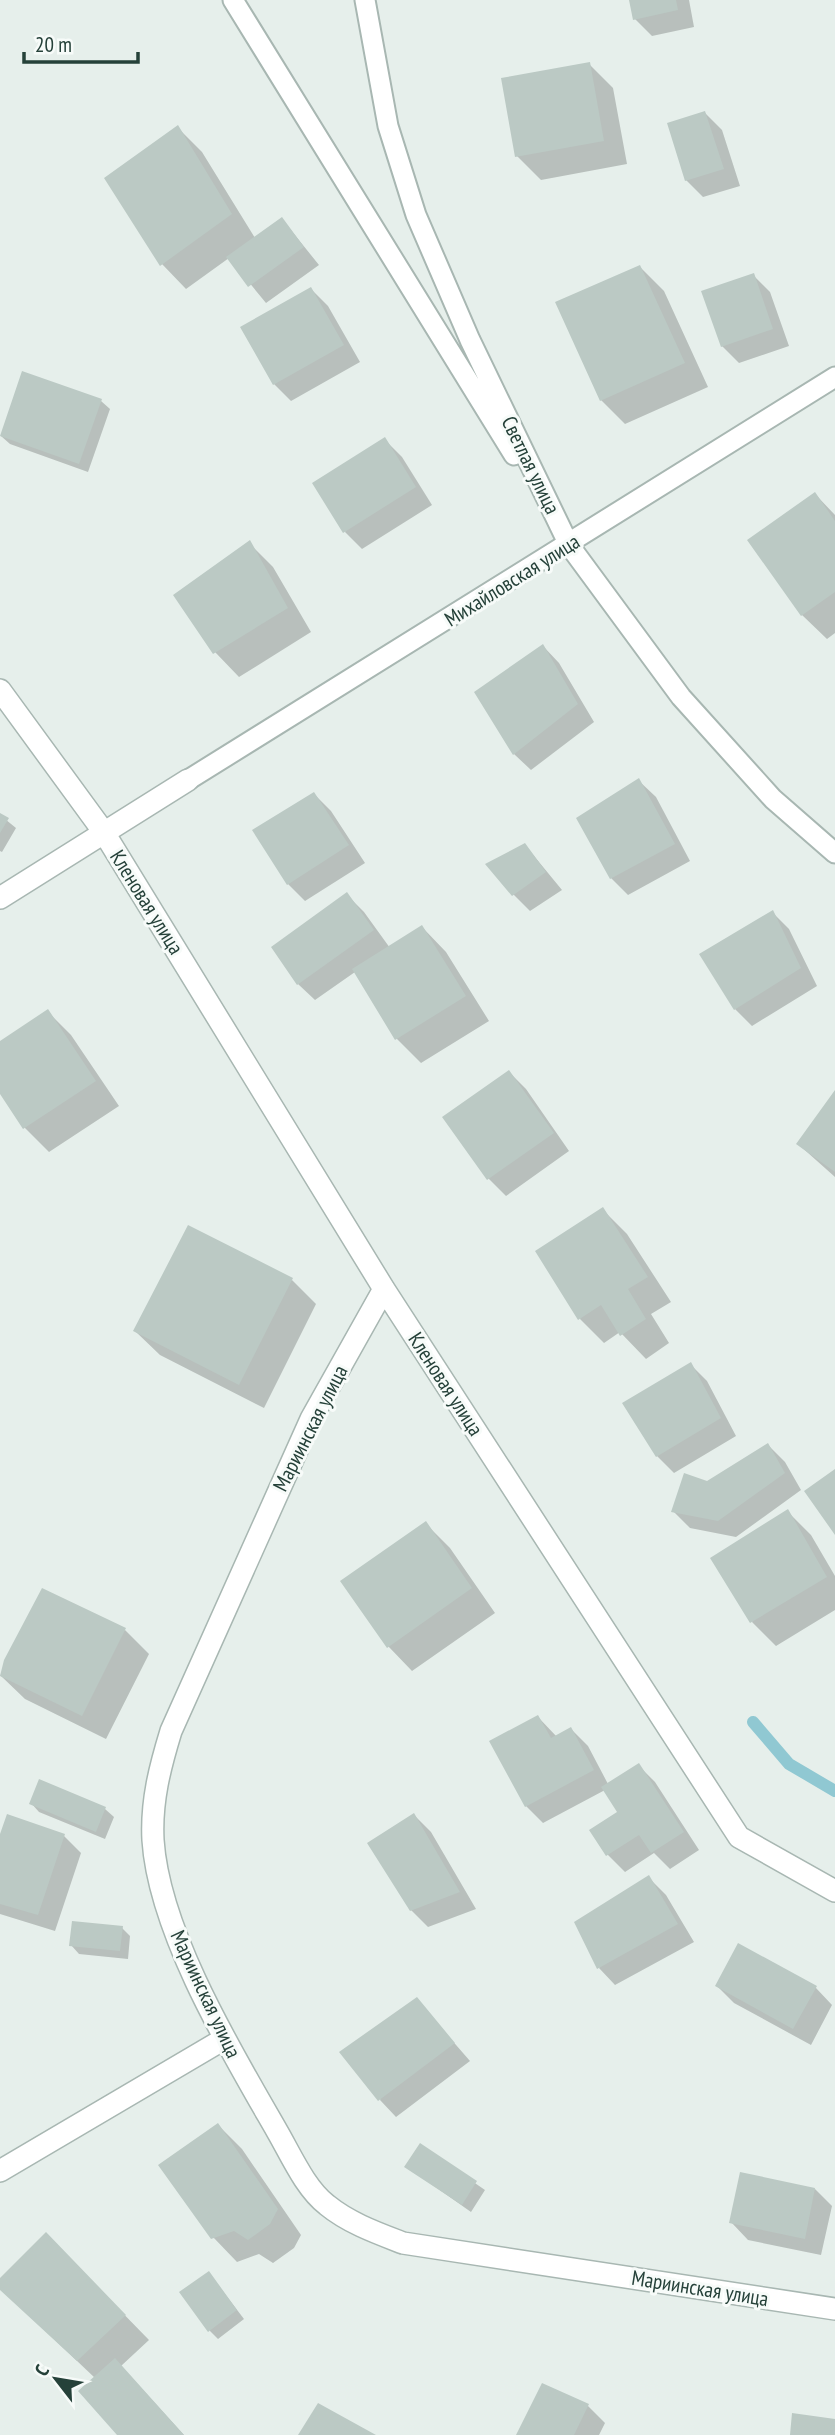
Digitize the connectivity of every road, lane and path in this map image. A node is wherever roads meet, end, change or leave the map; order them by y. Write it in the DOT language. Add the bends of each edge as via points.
graph roads {
  1 [pos="233,0"];
  2 [pos="365,0"];
  3 [pos="835,377"];
  4 [pos="569,545"];
  5 [pos="0,690"];
  6 [pos="188,780"];
  7 [pos="103,831"];
  8 [pos="835,853"];
  9 [pos="0,898"];
  10 [pos="384,1289"];
  11 [pos="835,1891"];
  12 [pos="224,2039"];
  13 [pos="0,2171"];
  14 [pos="835,2309"];
  1 -- 4 [label="lane"];
  2 -- 4 [label="lane, Светлая улица" via="388,126 416,215 470,340"];
  3 -- 4 [label="lane, Михайловская улица"];
  4 -- 6 [label="lane, Михайловская улица"];
  4 -- 8 [label="lane, Светлая улица" via="681,697 773,799"];
  5 -- 7 [label="street, Кленовая улица"];
  6 -- 7 [label="street"];
  7 -- 9 [label="street"];
  7 -- 10 [label="street, Кленовая улица"];
  10 -- 11 [label="street, Кленовая улица" via="739,1837"];
  10 -- 12 [label="street, Мариинская улица" via="311,1419 171,1731 155,1785 153,1841 169,1915"];
  12 -- 13 [label="street"];
  12 -- 14 [label="street, Мариинская улица" via="306,2180 326,2205 366,2228 403,2243"];
}
